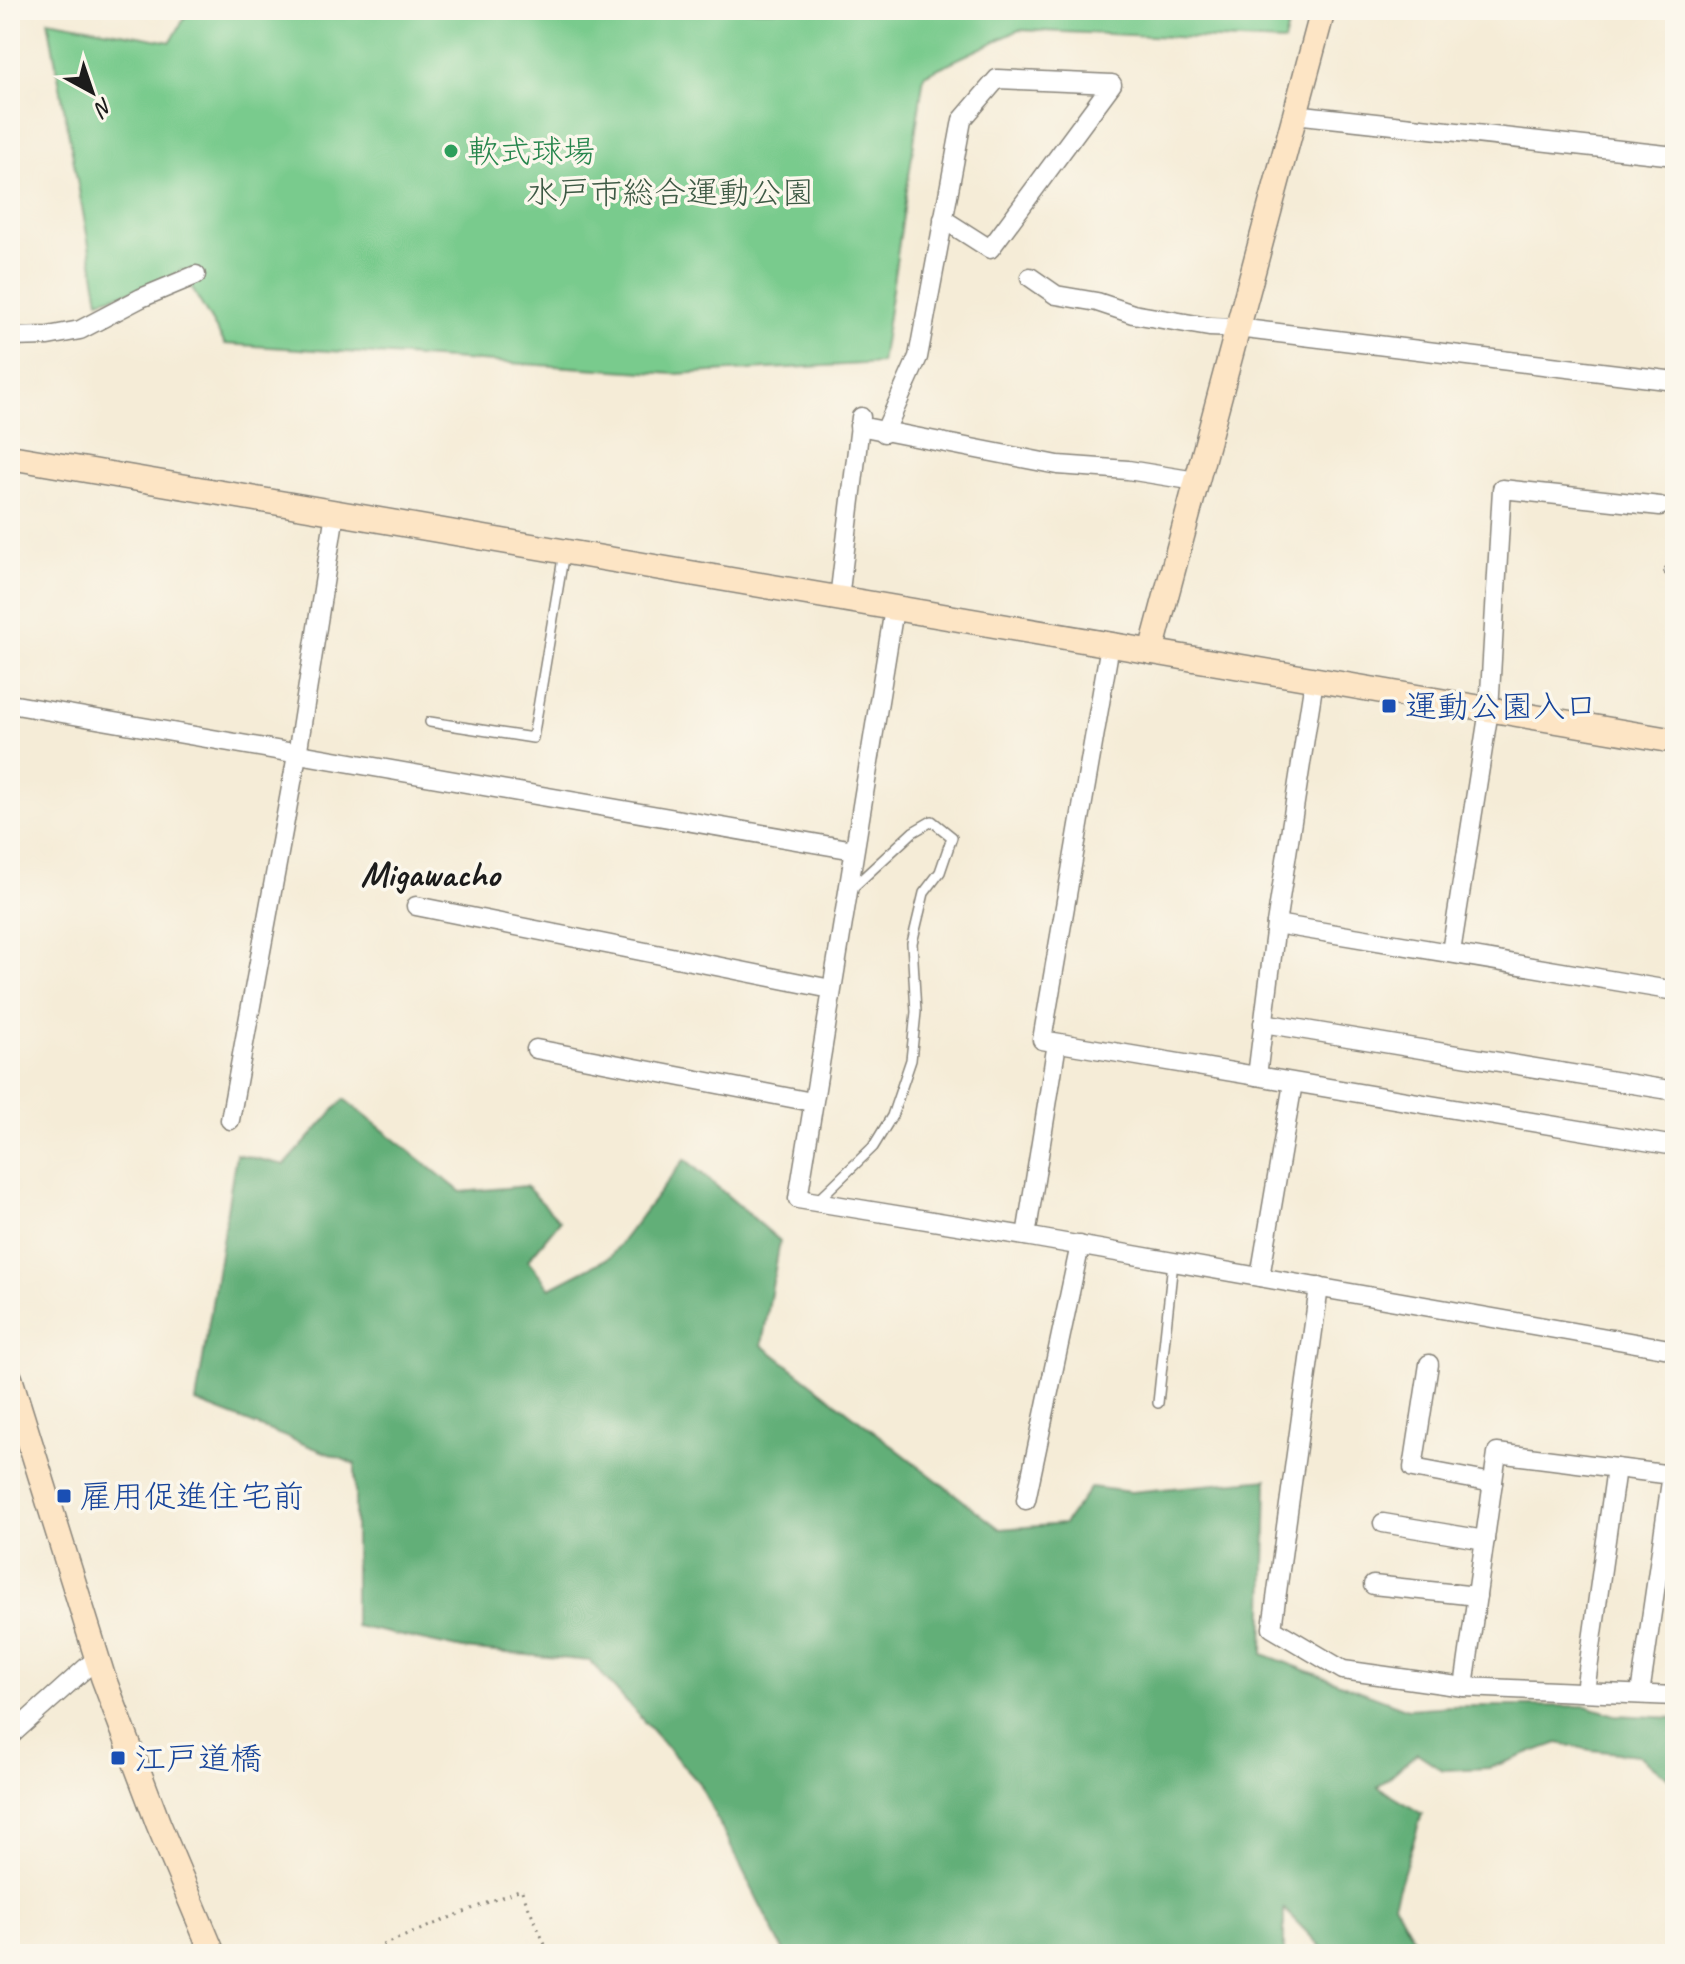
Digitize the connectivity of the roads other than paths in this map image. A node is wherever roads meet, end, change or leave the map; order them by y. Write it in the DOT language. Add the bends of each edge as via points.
graph roads {
  1 [pos="1323,10"];
  2 [pos="1294,114"];
  3 [pos="1675,156"];
  4 [pos="943,219"];
  5 [pos="196,275"];
  6 [pos="1030,277"];
  7 [pos="1237,328"];
  8 [pos="10,337"];
  9 [pos="1675,381"];
  10 [pos="884,433"];
  11 [pos="10,457"];
  12 [pos="1196,481"];
  13 [pos="1660,506"];
  14 [pos="335,513"];
  15 [pos="564,552"];
  16 [pos="839,599"];
  17 [pos="894,609"];
  18 [pos="1110,645"];
  19 [pos="1151,652"];
  20 [pos="1314,680"];
  21 [pos="10,704"];
  22 [pos="1489,710"];
  23 [pos="430,722"];
  24 [pos="1675,741"];
  25 [pos="297,755"];
  26 [pos="854,850"];
  27 [pos="847,893"];
  28 [pos="416,906"];
  29 [pos="1276,924"];
  30 [pos="1451,952"];
  31 [pos="831,989"];
  32 [pos="1675,991"];
  33 [pos="1263,1023"];
  34 [pos="1057,1043"];
  35 [pos="536,1049"];
  36 [pos="1257,1076"];
  37 [pos="1293,1083"];
  38 [pos="1675,1091"];
  39 [pos="812,1102"];
  40 [pos="230,1120"];
  41 [pos="1675,1146"];
  42 [pos="816,1202"];
  43 [pos="1026,1236"];
  44 [pos="1080,1245"];
  45 [pos="1173,1262"];
  46 [pos="1260,1277"];
  47 [pos="1319,1287"];
  48 [pos="1675,1350"];
  49 [pos="1429,1364"];
  50 [pos="10,1378"];
  51 [pos="1158,1403"];
  52 [pos="1675,1454"];
  53 [pos="1616,1468"];
  54 [pos="1672,1475"];
  55 [pos="1493,1483"];
  56 [pos="1026,1500"];
  57 [pos="1383,1523"];
  58 [pos="1485,1540"];
  59 [pos="1373,1585"];
  60 [pos="1477,1596"];
  61 [pos="98,1657"];
  62 [pos="1464,1687"];
  63 [pos="1585,1691"];
  64 [pos="1640,1694"];
  65 [pos="1675,1696"];
  66 [pos="10,1736"];
  67 [pos="213,1954"];
  1 -- 2 [label="street"];
  2 -- 3 [label="street"];
  2 -- 7 [label="street"];
  4 -- 4 [label="street" via="962,120 997,79 1112,84 990,249"];
  4 -- 10 [label="street" via="918,357"];
  5 -- 8 [label="street" via="80,330"];
  6 -- 7 [label="street" via="1056,295 1133,314"];
  7 -- 9 [label="street"];
  7 -- 12 [label="street"];
  10 -- 12 [label="street" via="1058,465"];
  10 -- 16 [label="street" via="860,422"];
  11 -- 14 [label="street"];
  12 -- 19 [label="street"];
  13 -- 22 [label="street" via="1502,489"];
  14 -- 15 [label="street"];
  14 -- 25 [label="street"];
  15 -- 16 [label="street"];
  15 -- 23 [label="lane" via="533,738"];
  16 -- 17 [label="street"];
  17 -- 18 [label="street"];
  17 -- 26 [label="street"];
  18 -- 19 [label="street"];
  18 -- 34 [label="street" via="1042,1040"];
  19 -- 20 [label="street"];
  20 -- 22 [label="street"];
  20 -- 29 [label="street"];
  21 -- 25 [label="street"];
  22 -- 24 [label="street"];
  22 -- 30 [label="street"];
  25 -- 26 [label="street"];
  25 -- 40 [label="street"];
  26 -- 27 [label="street"];
  27 -- 31 [label="street"];
  27 -- 42 [label="lane" via="932,821 952,837 940,872 924,893 912,943 913,1044 892,1116 873,1147"];
  28 -- 31 [label="street"];
  29 -- 30 [label="street"];
  29 -- 33 [label="street"];
  30 -- 32 [label="street"];
  31 -- 39 [label="street"];
  33 -- 36 [label="street"];
  33 -- 38 [label="street"];
  34 -- 36 [label="street"];
  34 -- 43 [label="street"];
  35 -- 39 [label="street"];
  36 -- 37 [label="street"];
  37 -- 41 [label="street"];
  37 -- 46 [label="street"];
  39 -- 42 [label="street" via="798,1199"];
  42 -- 43 [label="street"];
  43 -- 44 [label="street"];
  44 -- 45 [label="street"];
  44 -- 56 [label="street"];
  45 -- 46 [label="street"];
  45 -- 51 [label="lane"];
  46 -- 47 [label="street"];
  47 -- 48 [label="street"];
  47 -- 62 [label="street" via="1272,1628 1343,1670"];
  49 -- 55 [label="street" via="1413,1468"];
  50 -- 61 [label="street"];
  52 -- 54 [label="street"];
  53 -- 54 [label="street"];
  53 -- 55 [label="street" via="1497,1453"];
  53 -- 63 [label="street"];
  54 -- 64 [label="street"];
  55 -- 58 [label="street"];
  57 -- 58 [label="street"];
  58 -- 60 [label="street"];
  59 -- 60 [label="street"];
  60 -- 62 [label="street"];
  61 -- 66 [label="street"];
  61 -- 67 [label="street"];
  62 -- 63 [label="street"];
  63 -- 64 [label="street"];
  64 -- 65 [label="street"];
}
